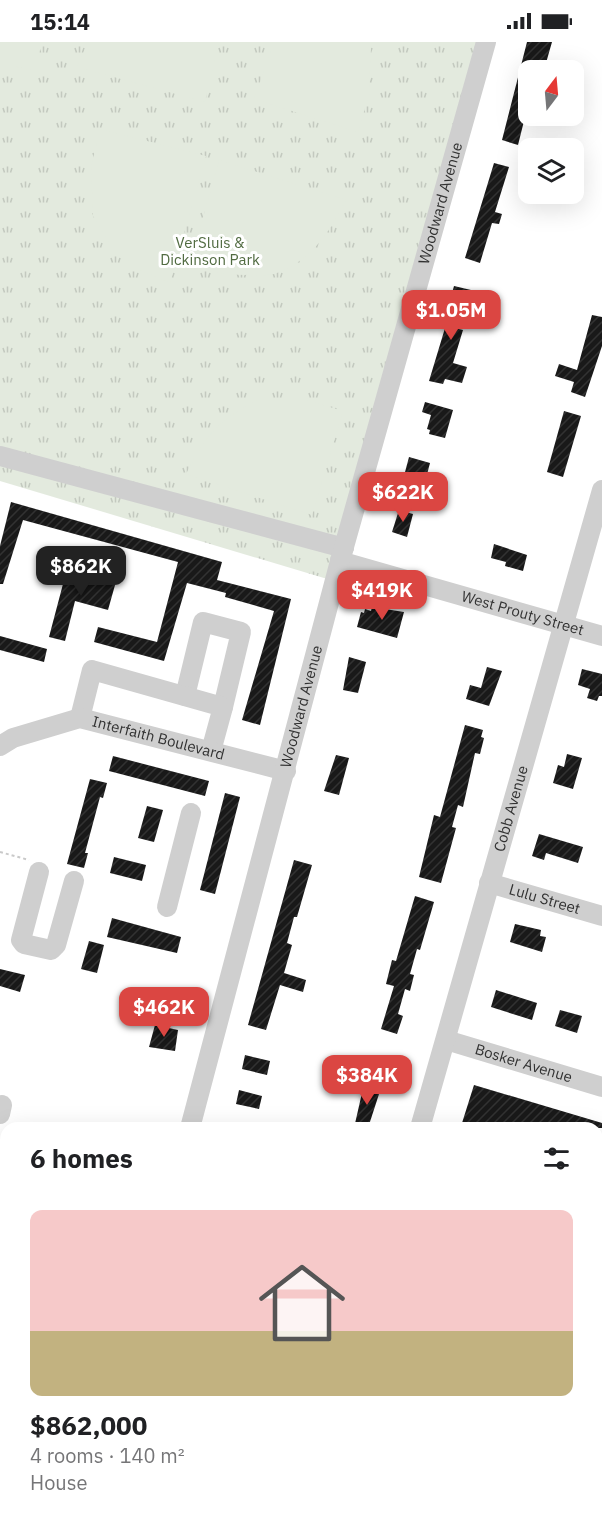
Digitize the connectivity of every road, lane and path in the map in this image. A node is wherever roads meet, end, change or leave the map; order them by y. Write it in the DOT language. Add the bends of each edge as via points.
graph roads {
  1 [pos="486,42"];
  2 [pos="0,456"];
  3 [pos="602,490"];
  4 [pos="342,554"];
  5 [pos="563,626"];
  6 [pos="602,636"];
  7 [pos="185,696"];
  8 [pos="223,707"];
  9 [pos="80,718"];
  10 [pos="0,746"];
  11 [pos="211,751"];
  12 [pos="286,771"];
  13 [pos="191,813"];
  14 [pos="39,872"];
  15 [pos="74,881"];
  16 [pos="489,883"];
  17 [pos="167,907"];
  18 [pos="602,916"];
  19 [pos="446,1040"];
  20 [pos="602,1087"];
  21 [pos="192,1122"];
  22 [pos="422,1122"];
  1 -- 4 [label="street, Woodward Avenue"];
  2 -- 4 [label="street, West Prouty Street"];
  3 -- 5 [label="street, Cobb Avenue"];
  4 -- 5 [label="street, West Prouty Street"];
  4 -- 12 [label="street, Woodward Avenue"];
  5 -- 6 [label="street, West Prouty Street"];
  5 -- 16 [label="street, Cobb Avenue"];
  7 -- 8 [label="street"];
  7 -- 8 [label="street" via="203,622 241,632"];
  7 -- 9 [label="street" via="92,670"];
  8 -- 11 [label="street"];
  9 -- 10 [label="street, Interfaith Boulevard" via="13,738"];
  9 -- 11 [label="street, Interfaith Boulevard"];
  11 -- 12 [label="street, Interfaith Boulevard"];
  12 -- 21 [label="street, Woodward Avenue"];
  13 -- 17 [label="street"];
  14 -- 15 [label="street" via="21,940 24,944 51,950 56,945"];
  16 -- 18 [label="street, Lulu Street"];
  16 -- 19 [label="street, Cobb Avenue"];
  19 -- 20 [label="street, Bosker Avenue"];
  19 -- 22 [label="street, Cobb Avenue"];
}
